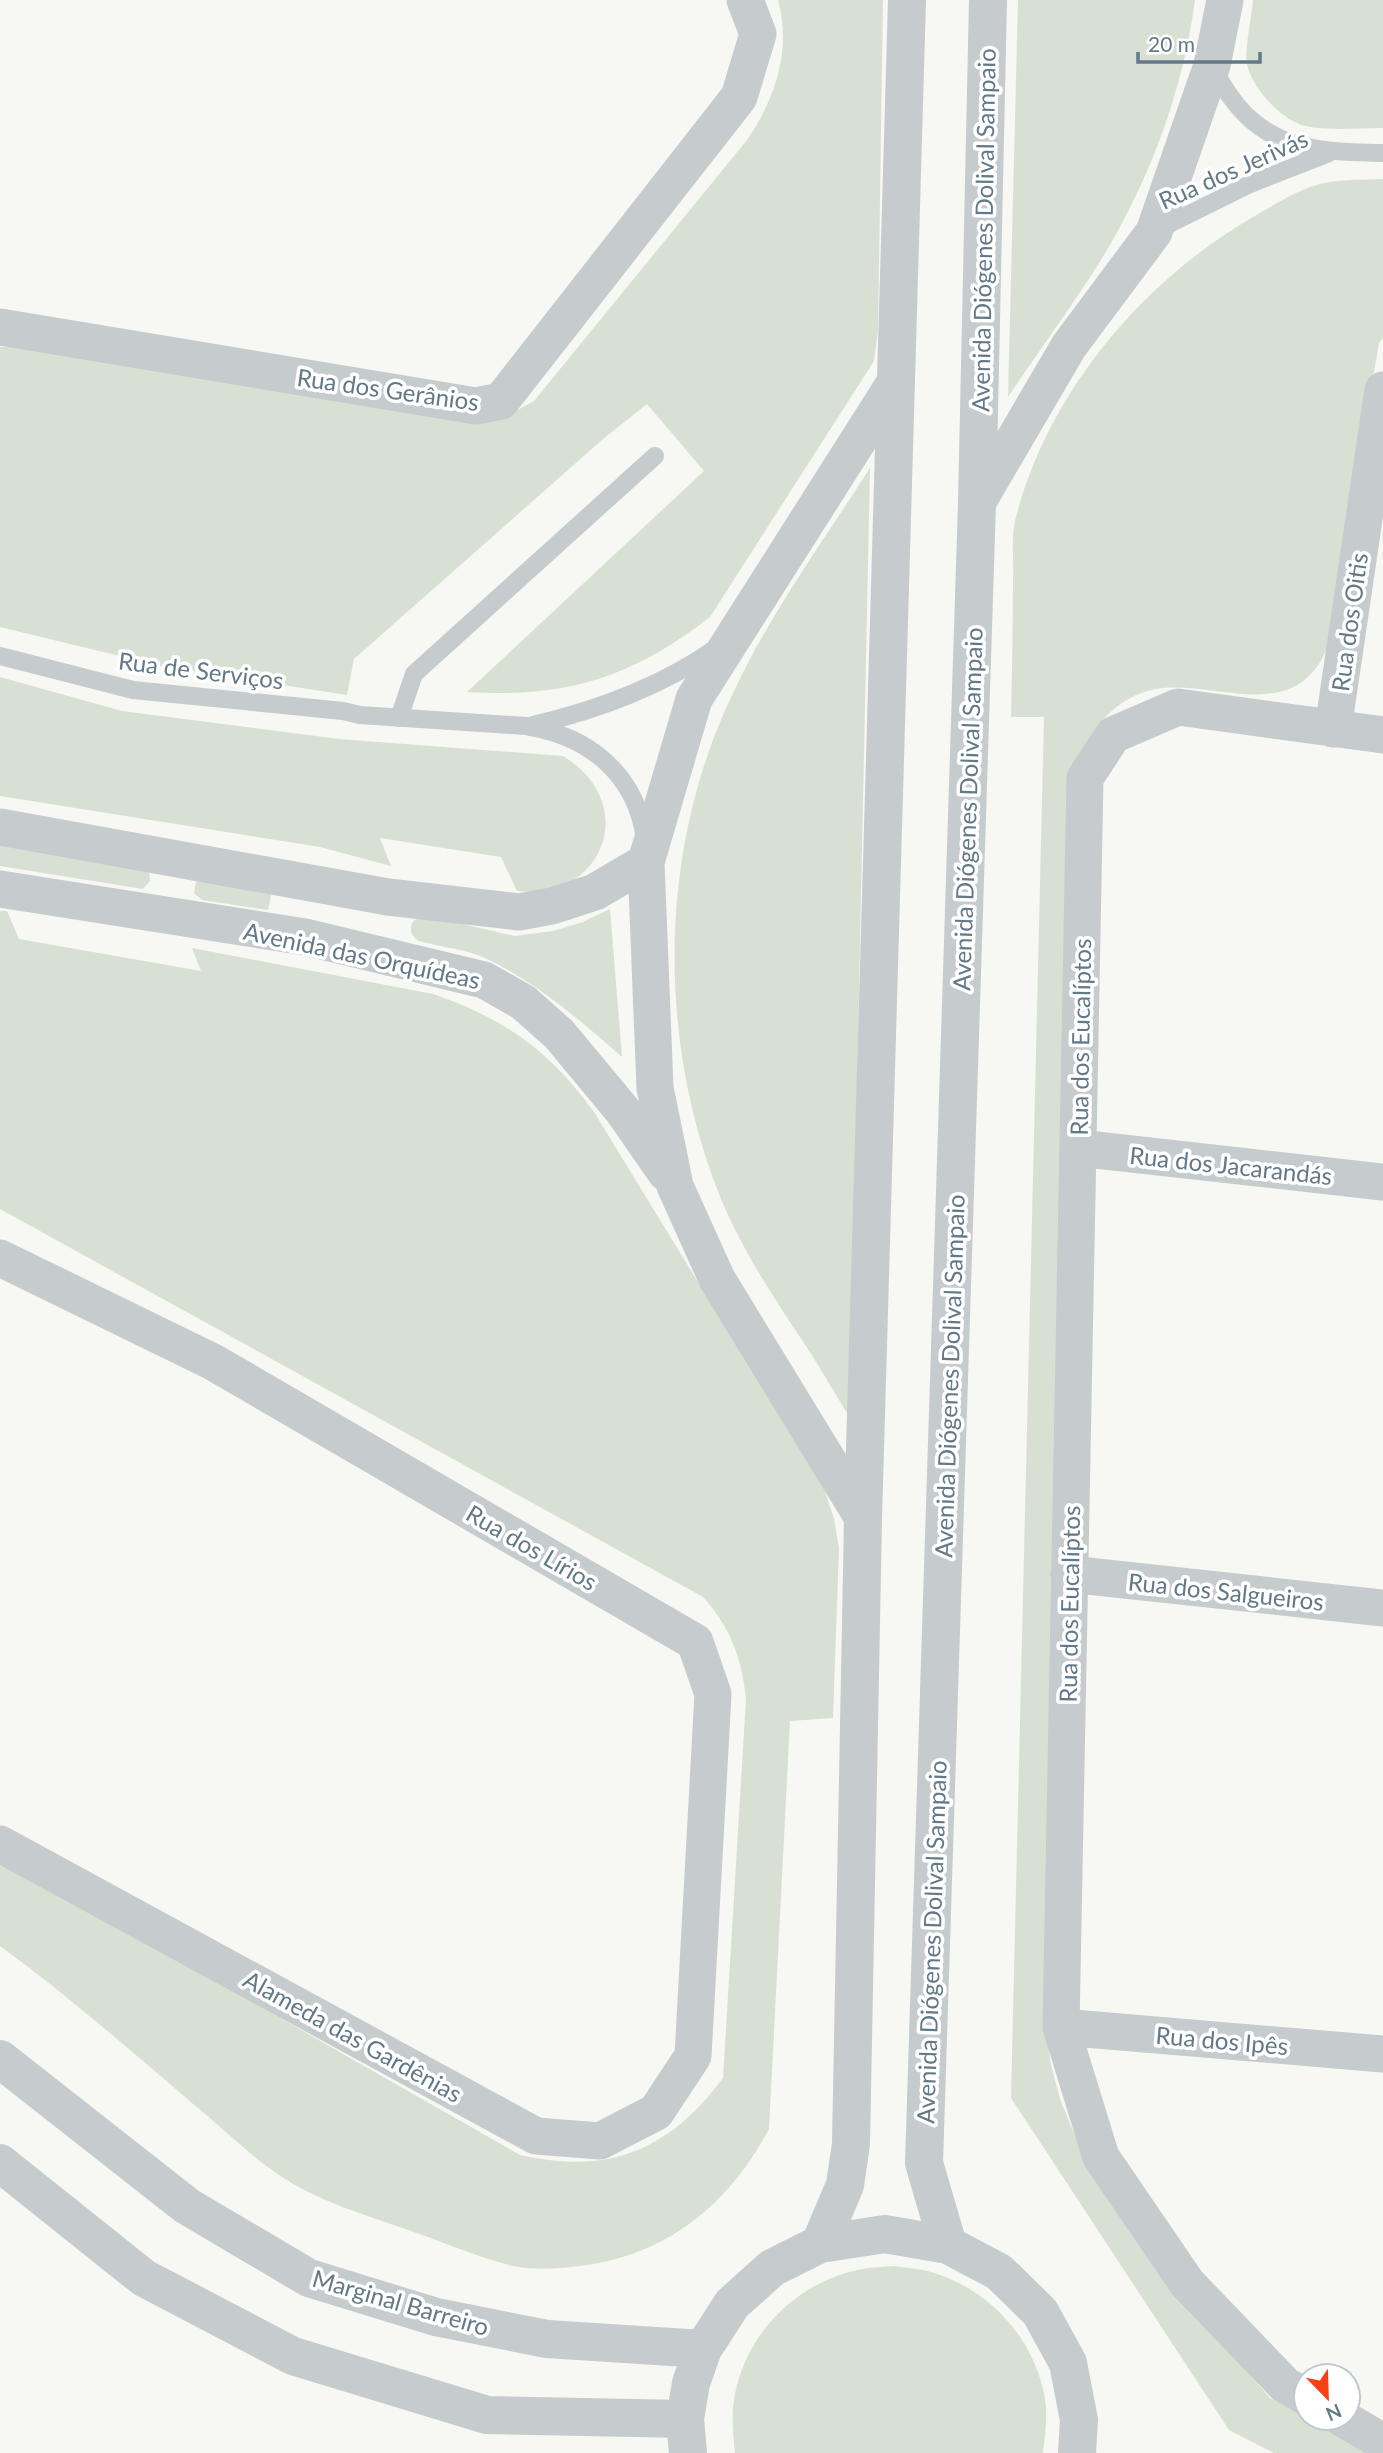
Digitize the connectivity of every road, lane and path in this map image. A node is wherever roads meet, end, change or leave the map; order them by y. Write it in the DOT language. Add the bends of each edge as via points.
graph roads {
  1 [pos="745,0"];
  2 [pos="907,0"];
  3 [pos="988,0"];
  4 [pos="1225,0"];
  5 [pos="1212,65"];
  6 [pos="1332,152"];
  7 [pos="1383,153"];
  8 [pos="1154,232"];
  9 [pos="0,327"];
  10 [pos="896,381"];
  11 [pos="1383,390"];
  12 [pos="655,456"];
  13 [pos="977,503"];
  14 [pos="734,636"];
  15 [pos="0,656"];
  16 [pos="399,718"];
  17 [pos="526,726"];
  18 [pos="1334,729"];
  19 [pos="1383,735"];
  20 [pos="0,827"];
  21 [pos="169,857"];
  22 [pos="646,862"];
  23 [pos="0,889"];
  24 [pos="387,897"];
  25 [pos="157,915"];
  26 [pos="379,956"];
  27 [pos="1078,1148"];
  28 [pos="1383,1182"];
  29 [pos="675,1186"];
  30 [pos="0,1258"];
  31 [pos="863,1518"];
  32 [pos="1069,1574"];
  33 [pos="1383,1608"];
  34 [pos="0,1844"];
  35 [pos="1061,2027"];
  36 [pos="1383,2054"];
  37 [pos="693,2056"];
  38 [pos="0,2059"];
  39 [pos="0,2162"];
  40 [pos="820,2244"];
  41 [pos="948,2245"];
  42 [pos="703,2349"];
  43 [pos="1292,2389"];
  44 [pos="1362,2430"];
  45 [pos="687,2436"];
  46 [pos="1383,2442"];
  47 [pos="1078,2453"];
  1 -- 9 [label="street, Rua dos Gerânios" via="758,34 739,97 501,401 476,406"];
  2 -- 10 [label="street"];
  3 -- 13 [label="street, Avenida Diógenes Dolival Sampaio"];
  4 -- 5 [label="street, Avenida Diógenes Dolival Sampaio"];
  5 -- 6 [label="lane, Rua dos Jerivás" via="1230,98 1264,130 1308,149"];
  5 -- 8 [label="street, Avenida Diógenes Dolival Sampaio"];
  6 -- 7 [label="lane, Rua dos Jerivás"];
  6 -- 8 [label="lane, Rua dos Jerivás" via="1250,184"];
  8 -- 13 [label="street, Avenida Diógenes Dolival Sampaio" via="1069,346"];
  10 -- 14 [label="street"];
  10 -- 31 [label="street"];
  11 -- 18 [label="street, Rua dos Oitis"];
  12 -- 16 [label="lane" via="414,674"];
  13 -- 41 [label="street, Avenida Diógenes Dolival Sampaio" via="923,2163"];
  14 -- 17 [label="lane, Rua de Serviços" via="671,676 624,698"];
  14 -- 22 [label="street" via="694,699"];
  15 -- 16 [label="lane, Rua de Serviços" via="133,690"];
  16 -- 17 [label="lane, Rua de Serviços"];
  17 -- 22 [label="lane, Rua de Serviços" via="573,738 612,768 639,812"];
  18 -- 19 [label="street"];
  18 -- 27 [label="street, Rua dos Eucalíptos" via="1178,707 1113,735 1085,778"];
  20 -- 21 [label="street"];
  21 -- 24 [label="street"];
  21 -- 25 [label="street"];
  22 -- 24 [label="street" via="594,892 519,912"];
  22 -- 29 [label="street" via="654,1088"];
  23 -- 25 [label="street, Avenida das Orquídeas"];
  24 -- 26 [label="street"];
  25 -- 26 [label="street, Avenida das Orquídeas" via="305,937"];
  26 -- 29 [label="street, Avenida das Orquídeas" via="484,980 523,1002 559,1034 623,1111"];
  27 -- 28 [label="street, Rua dos Jacarandás"];
  27 -- 32 [label="street, Rua dos Eucalíptos"];
  29 -- 31 [label="street" via="717,1279"];
  30 -- 37 [label="street, Rua dos Lírios" via="213,1362 695,1642 713,1694"];
  31 -- 40 [label="street" via="851,2144 845,2185"];
  32 -- 33 [label="street, Rua dos Salgueiros"];
  32 -- 35 [label="street, Rua dos Eucalíptos"];
  34 -- 37 [label="street, Alameda das Gardênias" via="536,2136 600,2141 634,2124 656,2112"];
  35 -- 36 [label="street, Rua dos Ipês"];
  35 -- 43 [label="street, Rua dos Eucalíptos" via="1101,2157 1187,2283"];
  38 -- 42 [label="street, Marginal Barreiro" via="187,2206 309,2278 436,2317 547,2339"];
  39 -- 45 [label="street" via="144,2278 293,2356 487,2415"];
  40 -- 41 [label="street" via="884,2234"];
  40 -- 42 [label="street" via="772,2268 732,2304"];
  41 -- 47 [label="street" via="999,2272 1040,2312 1068,2363 1079,2420"];
  42 -- 45 [label="street" via="691,2383"];
  44 -- 46 [label="street"];
}
